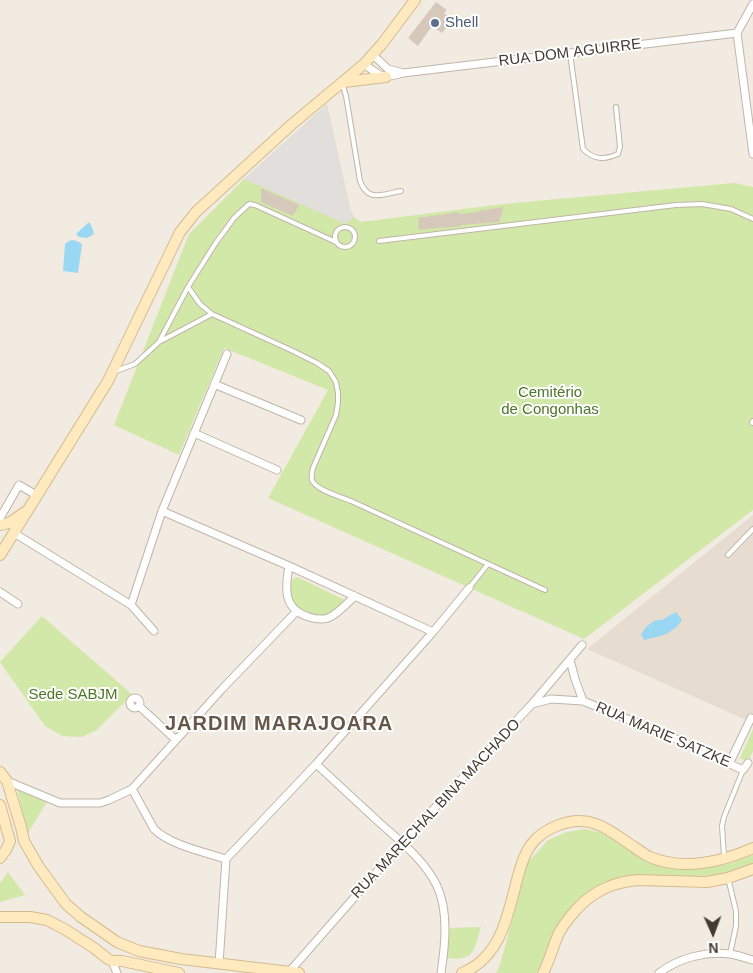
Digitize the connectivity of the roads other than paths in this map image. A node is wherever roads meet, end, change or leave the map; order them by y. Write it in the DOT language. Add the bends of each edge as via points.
graph roads {
  1 [pos="415,0"];
  2 [pos="753,4"];
  3 [pos="737,33"];
  4 [pos="570,53"];
  5 [pos="373,55"];
  6 [pos="364,64"];
  7 [pos="403,73"];
  8 [pos="386,77"];
  9 [pos="343,82"];
  10 [pos="616,107"];
  11 [pos="753,154"];
  12 [pos="401,192"];
  13 [pos="753,219"];
  14 [pos="336,242"];
  15 [pos="379,242"];
  16 [pos="188,287"];
  17 [pos="212,314"];
  18 [pos="159,342"];
  19 [pos="227,354"];
  20 [pos="112,372"];
  21 [pos="214,384"];
  22 [pos="301,420"];
  23 [pos="194,433"];
  24 [pos="277,470"];
  25 [pos="38,496"];
  26 [pos="30,508"];
  27 [pos="162,511"];
  28 [pos="0,518"];
  29 [pos="0,524"];
  30 [pos="753,529"];
  31 [pos="0,530"];
  32 [pos="14,533"];
  33 [pos="3,551"];
  34 [pos="728,555"];
  35 [pos="488,564"];
  36 [pos="290,566"];
  37 [pos="469,588"];
  38 [pos="545,590"];
  39 [pos="0,592"];
  40 [pos="355,596"];
  41 [pos="18,604"];
  42 [pos="131,605"];
  43 [pos="296,612"];
  44 [pos="154,632"];
  45 [pos="433,632"];
  46 [pos="582,645"];
  47 [pos="570,660"];
  48 [pos="583,701"];
  49 [pos="532,704"];
  50 [pos="139,706"];
  51 [pos="751,718"];
  52 [pos="176,740"];
  53 [pos="748,763"];
  54 [pos="316,764"];
  55 [pos="729,764"];
  56 [pos="743,770"];
  57 [pos="0,772"];
  58 [pos="3,782"];
  59 [pos="132,789"];
  60 [pos="0,806"];
  61 [pos="402,843"];
  62 [pos="753,848"];
  63 [pos="0,858"];
  64 [pos="226,859"];
  65 [pos="724,859"];
  66 [pos="753,869"];
  67 [pos="728,878"];
  68 [pos="0,917"];
  69 [pos="730,954"];
  70 [pos="753,960"];
  71 [pos="112,961"];
  72 [pos="219,964"];
  73 [pos="294,972"];
  74 [pos="117,973"];
  75 [pos="178,973"];
  76 [pos="441,973"];
  77 [pos="462,973"];
  78 [pos="543,973"];
  79 [pos="659,973"];
  1 -- 5 [label="street"];
  2 -- 3 [label="street"];
  3 -- 4 [label="street, RUA DOM AGUIRRE"];
  3 -- 11 [label="street"];
  4 -- 7 [label="street, RUA DOM AGUIRRE"];
  4 -- 10 [label="lane" via="583,150 590,156 607,158 618,154"];
  5 -- 6 [label="street"];
  5 -- 7 [label="street" via="388,69"];
  6 -- 8 [label="street"];
  6 -- 9 [label="street"];
  7 -- 8 [label="street, RUA DOM AGUIRRE"];
  8 -- 9 [label="street"];
  9 -- 12 [label="lane" via="363,188 373,196"];
  9 -- 20 [label="street" via="187,223 173,244"];
  13 -- 15 [label="lane" via="731,209 702,204 676,205"];
  14 -- 14 [label="lane" via="348,247 356,237 351,229 344,227 338,230"];
  14 -- 16 [label="lane" via="249,204 234,218"];
  16 -- 17 [label="lane"];
  16 -- 18 [label="lane"];
  17 -- 18 [label="lane"];
  17 -- 35 [label="lane" via="317,363 329,371 336,382 336,415 313,468 314,484"];
  18 -- 20 [label="lane" via="135,364"];
  19 -- 21 [label="street"];
  20 -- 25 [label="street"];
  21 -- 22 [label="street"];
  21 -- 23 [label="street"];
  23 -- 24 [label="street"];
  23 -- 27 [label="street"];
  25 -- 26 [label="street"];
  25 -- 28 [label="street" via="19,485"];
  26 -- 29 [label="street" via="14,520"];
  26 -- 32 [label="street"];
  27 -- 36 [label="street"];
  27 -- 42 [label="street"];
  30 -- 34 [label="lane"];
  31 -- 33 [label="street" via="4,536"];
  32 -- 33 [label="street"];
  32 -- 42 [label="street"];
  35 -- 37 [label="lane"];
  35 -- 38 [label="lane"];
  36 -- 40 [label="street"];
  36 -- 43 [label="street" via="286,589"];
  37 -- 45 [label="street"];
  39 -- 41 [label="street"];
  40 -- 43 [label="street" via="323,619"];
  40 -- 45 [label="street"];
  42 -- 44 [label="street"];
  43 -- 52 [label="street"];
  45 -- 54 [label="street"];
  46 -- 47 [label="street, RUA MARECHAL BINA MACHADO"];
  47 -- 48 [label="street, RUA MARIE SATZKE"];
  47 -- 49 [label="street, RUA MARECHAL BINA MACHADO"];
  48 -- 49 [label="street, RUA MARIE SATZKE" via="551,699"];
  48 -- 55 [label="street, RUA MARIE SATZKE"];
  49 -- 61 [label="street, RUA MARECHAL BINA MACHADO"];
  50 -- 52 [label="street"];
  51 -- 55 [label="street"];
  52 -- 59 [label="street"];
  53 -- 56 [label="street"];
  54 -- 61 [label="street"];
  54 -- 64 [label="street"];
  55 -- 56 [label="street, RUA MARIE SATZKE"];
  56 -- 65 [label="lane" via="722,826"];
  57 -- 58 [label="street"];
  58 -- 59 [label="street" via="60,803 100,803"];
  58 -- 72 [label="street" via="24,841 39,867 66,904 81,917 117,942 134,949"];
  59 -- 64 [label="street" via="159,834 178,844"];
  60 -- 63 [label="street" via="10,841"];
  61 -- 73 [label="street, RUA MARECHAL BINA MACHADO"];
  61 -- 76 [label="street" via="430,873 442,902 445,928"];
  62 -- 65 [label="street"];
  64 -- 72 [label="street"];
  65 -- 77 [label="street" via="693,864 662,861 649,857 599,824 588,821 559,825 535,839 528,849 501,935 489,955"];
  66 -- 67 [label="street"];
  67 -- 69 [label="lane" via="736,911"];
  67 -- 78 [label="street" via="707,882 637,880 604,888 576,909 564,925"];
  68 -- 71 [label="street" via="47,920"];
  69 -- 70 [label="street"];
  69 -- 79 [label="street" via="708,953 677,962"];
  71 -- 74 [label="street"];
  71 -- 75 [label="street"];
  72 -- 73 [label="street"];
}
